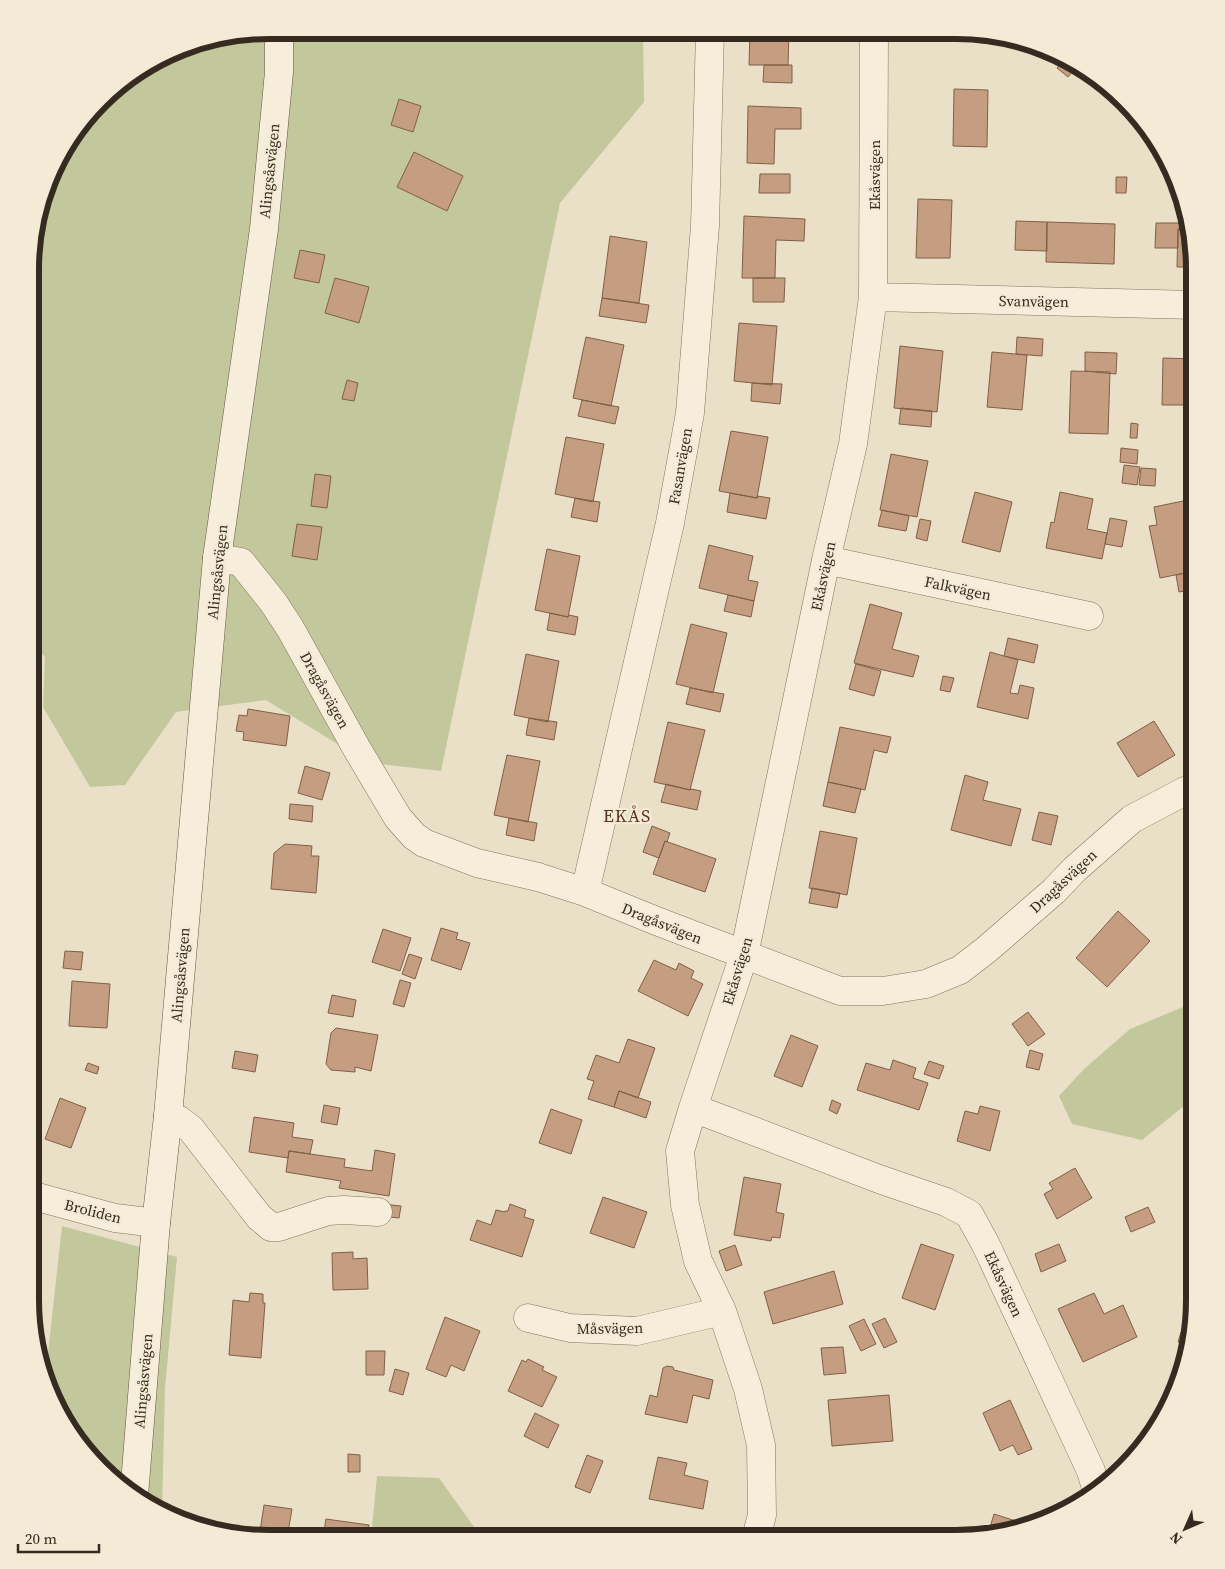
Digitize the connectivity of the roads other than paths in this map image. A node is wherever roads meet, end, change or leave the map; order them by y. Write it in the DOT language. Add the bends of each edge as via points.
graph roads {
  1 [pos="279,39"];
  2 [pos="710,39"];
  3 [pos="874,39"];
  4 [pos="873,297"];
  5 [pos="1186,305"];
  6 [pos="217,558"];
  7 [pos="826,560"];
  8 [pos="1089,616"];
  9 [pos="1186,791"];
  10 [pos="585,892"];
  11 [pos="744,955"];
  12 [pos="692,1108"];
  13 [pos="168,1116"];
  14 [pos="39,1197"];
  15 [pos="378,1212"];
  16 [pos="156,1223"];
  17 [pos="722,1311"];
  18 [pos="528,1318"];
  19 [pos="1095,1484"];
  20 [pos="135,1487"];
  21 [pos="758,1530"];
  1 -- 6 [label="street, Alingsåsvägen" via="279,72 264,229"];
  2 -- 10 [label="street, Fasanvägen" via="705,226 690,413 670,523"];
  3 -- 4 [label="street, Ekåsvägen"];
  4 -- 5 [label="street, Svanvägen"];
  4 -- 7 [label="street, Ekåsvägen" via="853,444"];
  6 -- 10 [label="street, Dragåsvägen" via="241,562 273,602 398,818 414,836 437,849 477,863"];
  6 -- 13 [label="street, Alingsåsvägen"];
  7 -- 8 [label="street, Falkvägen"];
  7 -- 11 [label="street, Ekåsvägen"];
  9 -- 11 [label="street, Dragåsvägen" via="1132,819 986,950 960,970 926,984 883,991 840,990"];
  10 -- 11 [label="street, Dragåsvägen"];
  11 -- 12 [label="street, Ekåsvägen"];
  12 -- 17 [label="street, Ekåsvägen" via="680,1151 685,1205 698,1261"];
  12 -- 19 [label="street, Ekåsvägen" via="946,1202 968,1214 993,1261"];
  13 -- 15 [label="street" via="191,1130 259,1217 271,1226 279,1227 328,1211"];
  13 -- 16 [label="street, Alingsåsvägen"];
  14 -- 16 [label="street, Broliden" via="115,1218"];
  16 -- 20 [label="street, Alingsåsvägen"];
  17 -- 18 [label="street, Måsvägen" via="637,1331 570,1328"];
  17 -- 21 [label="street, Ekåsvägen" via="748,1389 761,1445 762,1516"];
}
